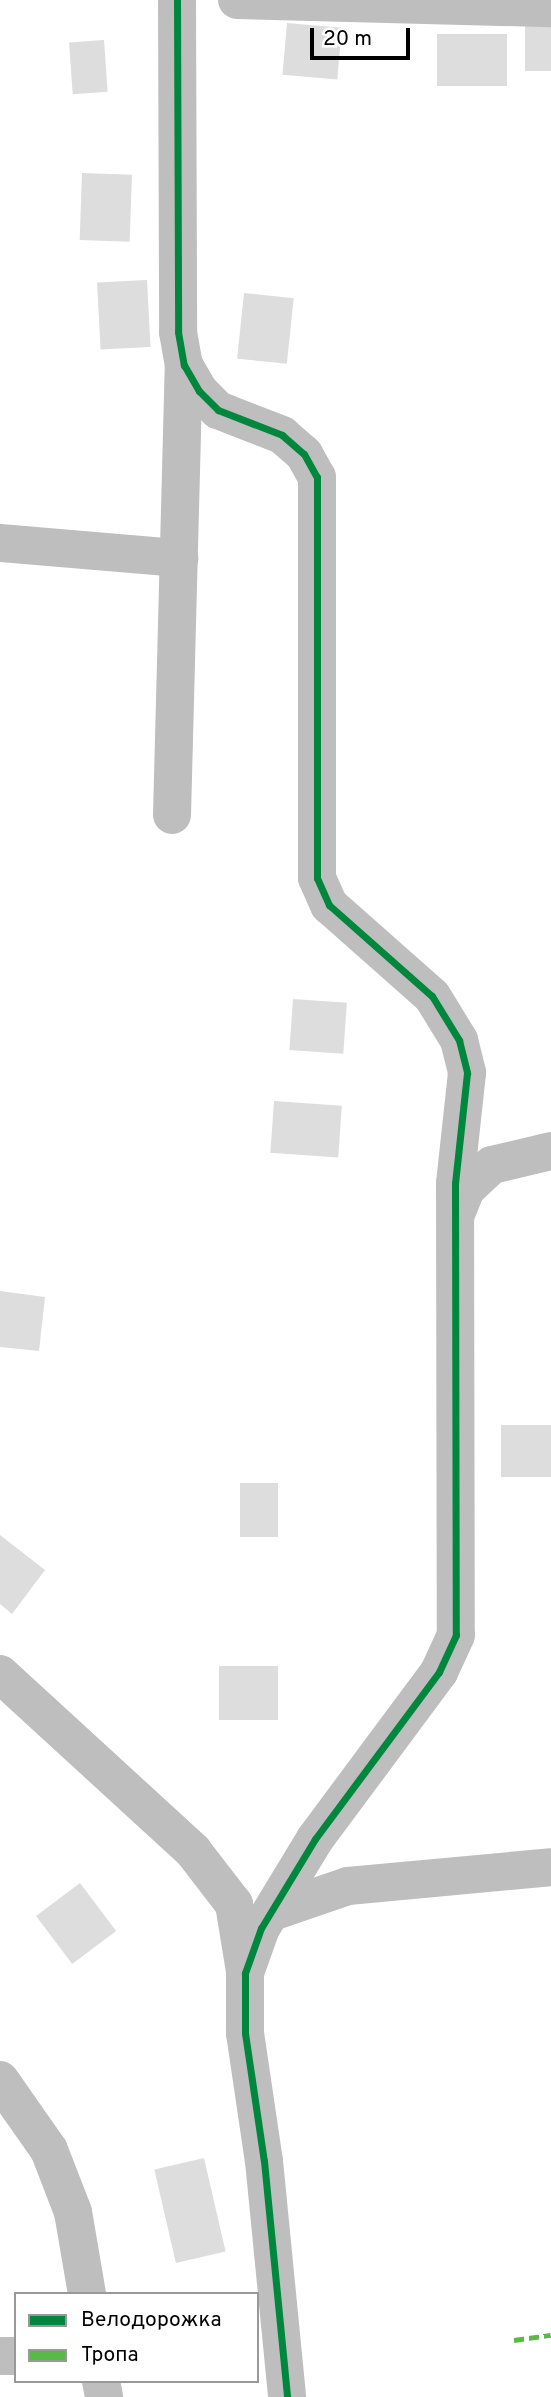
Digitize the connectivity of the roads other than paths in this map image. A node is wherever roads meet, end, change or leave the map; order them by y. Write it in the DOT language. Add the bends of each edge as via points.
graph roads {
  1 [pos="177,0"];
  2 [pos="237,0"];
  3 [pos="551,8"];
  4 [pos="184,365"];
  5 [pos="0,543"];
  6 [pos="179,558"];
  7 [pos="172,815"];
  8 [pos="551,1151"];
  9 [pos="455,1217"];
  10 [pos="0,1674"];
  11 [pos="551,1867"];
  12 [pos="275,1911"];
  13 [pos="245,1973"];
  14 [pos="0,2080"];
  15 [pos="87,2292"];
  16 [pos="287,2397"];
  1 -- 4 [label="street" via="178,332"];
  2 -- 3 [label="street"];
  4 -- 6 [label="street"];
  4 -- 9 [label="street" via="199,391 218,410 282,435 304,454 317,477 317,878 329,905 432,996 458,1040 467,1102 458,1145"];
  5 -- 6 [label="street"];
  6 -- 7 [label="street"];
  8 -- 9 [label="street" via="492,1164 466,1189"];
  9 -- 12 [label="street" via="456,1635 439,1672 321,1830"];
  10 -- 13 [label="street" via="193,1851 234,1904"];
  11 -- 12 [label="street" via="348,1886"];
  12 -- 13 [label="street" via="252,1947"];
  13 -- 16 [label="street" via="244,2033 264,2161"];
  14 -- 15 [label="street" via="54,2162 73,2212"];
}
